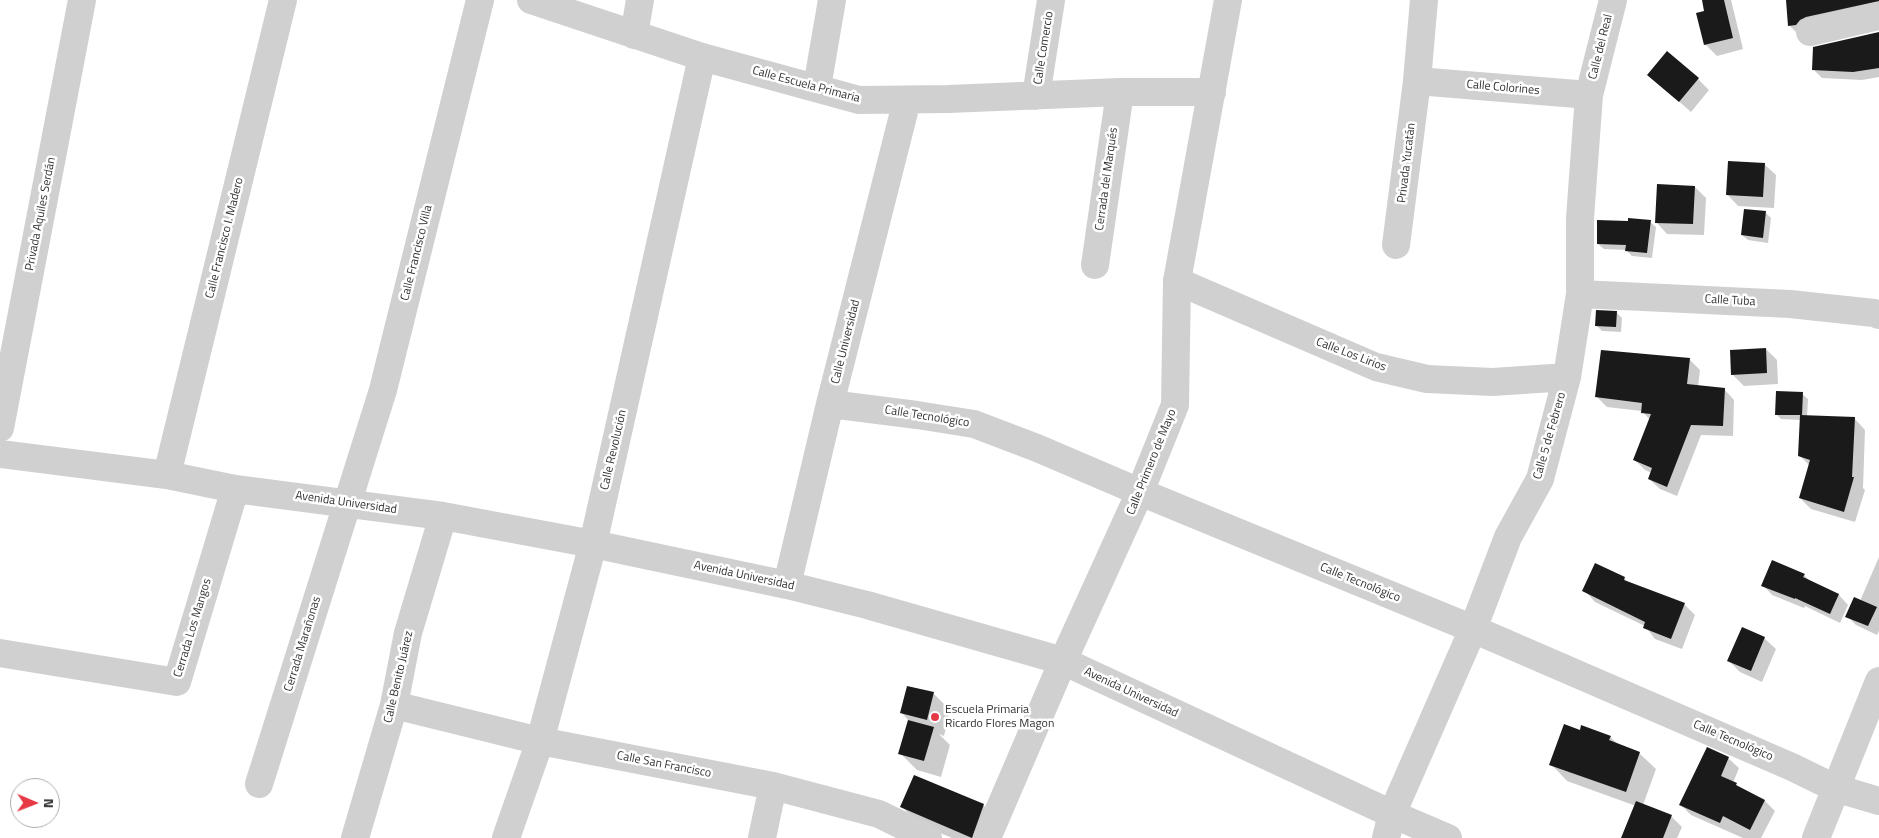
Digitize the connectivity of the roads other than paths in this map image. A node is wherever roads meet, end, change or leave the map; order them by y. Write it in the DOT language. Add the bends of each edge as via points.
graph roads {
  1 [pos="82,0"];
  2 [pos="283,0"];
  3 [pos="480,0"];
  4 [pos="531,0"];
  5 [pos="640,0"];
  6 [pos="832,0"];
  7 [pos="1051,0"];
  8 [pos="1228,0"];
  9 [pos="1424,0"];
  10 [pos="1613,0"];
  11 [pos="1879,16"];
  12 [pos="1810,32"];
  13 [pos="634,35"];
  14 [pos="702,57"];
  15 [pos="1417,81"];
  16 [pos="817,88"];
  17 [pos="1120,92"];
  18 [pos="1212,92"];
  19 [pos="1589,95"];
  20 [pos="1036,96"];
  21 [pos="907,100"];
  22 [pos="1396,245"];
  23 [pos="1095,266"];
  24 [pos="1177,281"];
  25 [pos="1580,294"];
  26 [pos="1879,315"];
  27 [pos="1567,377"];
  28 [pos="830,404"];
  29 [pos="0,428"];
  30 [pos="0,454"];
  31 [pos="167,475"];
  32 [pos="235,488"];
  33 [pos="1140,492"];
  34 [pos="346,504"];
  35 [pos="443,516"];
  36 [pos="593,544"];
  37 [pos="787,585"];
  38 [pos="1473,629"];
  39 [pos="0,653"];
  40 [pos="1063,661"];
  41 [pos="1879,680"];
  42 [pos="394,705"];
  43 [pos="540,740"];
  44 [pos="259,784"];
  45 [pos="773,786"];
  46 [pos="1835,788"];
  47 [pos="1879,801"];
  48 [pos="1389,826"];
  49 [pos="355,838"];
  50 [pos="506,838"];
  51 [pos="762,838"];
  52 [pos="928,838"];
  53 [pos="987,838"];
  54 [pos="1448,838"];
  55 [pos="1816,838"];
  1 -- 29 [label="street, Privada Aquiles Serdán"];
  2 -- 31 [label="street, Calle Francisco I. Madero"];
  3 -- 34 [label="street, Calle Francisco Villa" via="382,390"];
  4 -- 13 [label="street, Calle Escuela Primaria"];
  5 -- 13 [label="street"];
  6 -- 16 [label="street"];
  7 -- 20 [label="street, Calle Comercio"];
  8 -- 18 [label="street, Calle Primero de Mayo"];
  9 -- 15 [label="street, Privada Yucatán"];
  10 -- 19 [label="street, Calle del Real"];
  11 -- 12 [label="street"];
  13 -- 14 [label="street, Calle Escuela Primaria"];
  14 -- 16 [label="street, Calle Escuela Primaria"];
  14 -- 36 [label="street, Calle Revolución"];
  15 -- 19 [label="street, Calle Colorines"];
  15 -- 22 [label="street, Privada Yucatán"];
  16 -- 21 [label="street, Calle Escuela Primaria" via="859,100"];
  17 -- 18 [label="street, Calle Escuela Primaria"];
  17 -- 20 [label="street, Calle Escuela Primaria"];
  17 -- 23 [label="street, Cerrada del Marqués"];
  18 -- 24 [label="street, Calle Primero de Mayo"];
  19 -- 25 [label="street, Calle 5 de Febrero" via="1580,218"];
  20 -- 21 [label="street, Calle Escuela Primaria"];
  21 -- 28 [label="street, Calle Universidad"];
  24 -- 27 [label="street, Calle Los Lirios" via="1376,367 1427,378 1493,382"];
  24 -- 33 [label="street, Calle Primero de Mayo" via="1175,405"];
  25 -- 26 [label="street, Calle Tuba" via="1790,304"];
  25 -- 27 [label="street, Calle 5 de Febrero"];
  27 -- 38 [label="street, Calle 5 de Febrero" via="1540,479 1508,537"];
  28 -- 33 [label="street, Calle Tecnológico" via="974,424"];
  28 -- 37 [label="street, Calle Universidad"];
  30 -- 31 [label="street, Avenida Universidad"];
  31 -- 32 [label="street, Avenida Universidad"];
  32 -- 34 [label="street, Avenida Universidad"];
  32 -- 39 [label="street, Cerrada Los Mangos" via="177,682"];
  33 -- 38 [label="street, Calle Tecnológico"];
  33 -- 40 [label="street, Calle Primero de Mayo"];
  34 -- 35 [label="street, Avenida Universidad"];
  34 -- 44 [label="street, Cerrada Marañonas"];
  35 -- 36 [label="street, Avenida Universidad"];
  35 -- 42 [label="street, Calle Benito Juárez" via="408,634"];
  36 -- 37 [label="street, Avenida Universidad"];
  36 -- 43 [label="street, Calle Revolución"];
  37 -- 40 [label="street, Avenida Universidad"];
  38 -- 46 [label="street, Calle Tecnológico"];
  38 -- 48 [label="street, Calle 5 de Febrero"];
  40 -- 48 [label="street, Avenida Universidad"];
  40 -- 53 [label="street, Calle Primero de Mayo"];
  41 -- 46 [label="street"];
  42 -- 43 [label="street, Calle San Francisco"];
  42 -- 49 [label="street, Calle Benito Juárez"];
  43 -- 45 [label="street, Calle San Francisco"];
  43 -- 50 [label="street, Calle Revolución"];
  45 -- 51 [label="street"];
  45 -- 52 [label="street, Calle San Francisco" via="879,814"];
  46 -- 47 [label="street, Calle Tecnológico"];
  46 -- 55 [label="street"];
  48 -- 54 [label="street, Avenida Universidad"];
}
